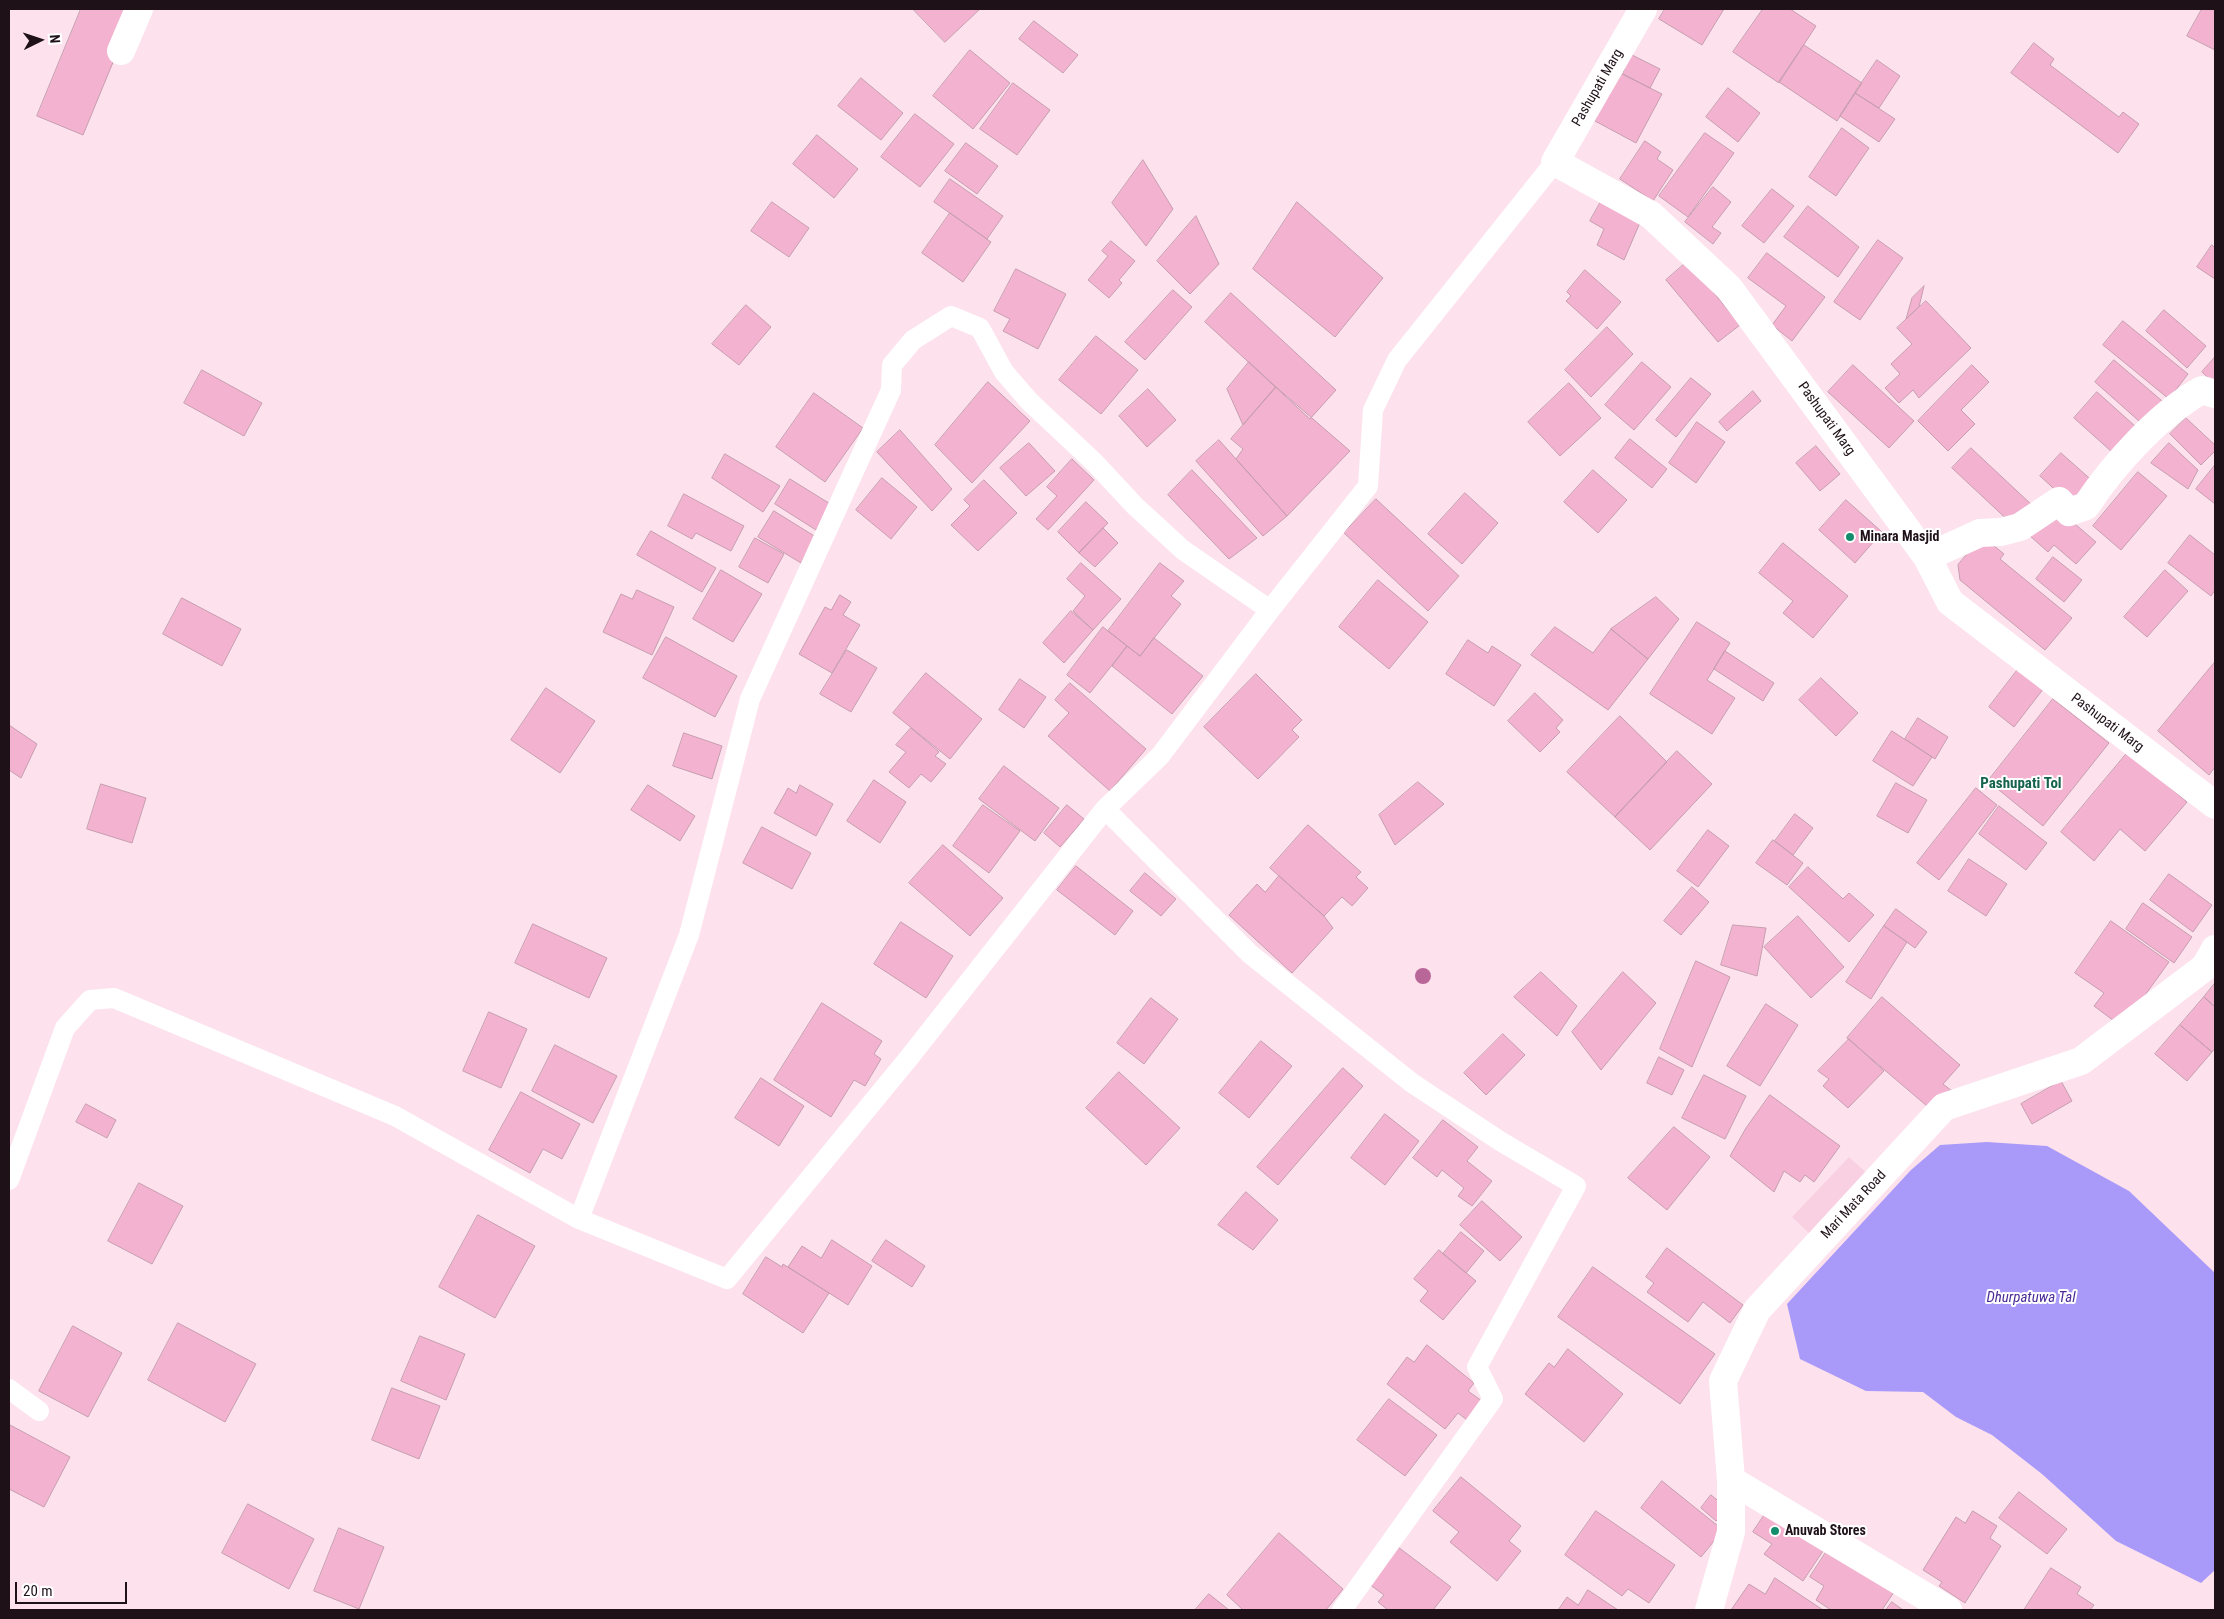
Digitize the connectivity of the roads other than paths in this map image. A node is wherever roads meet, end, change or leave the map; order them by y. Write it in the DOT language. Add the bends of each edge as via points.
graph roads {
  1 [pos="139,9"];
  2 [pos="1642,9"];
  3 [pos="121,51"];
  4 [pos="1555,162"];
  5 [pos="2215,394"];
  6 [pos="1927,557"];
  7 [pos="1270,610"];
  8 [pos="2215,806"];
  9 [pos="1105,809"];
  10 [pos="2215,949"];
  11 [pos="11,1167"];
  12 [pos="579,1219"];
  13 [pos="9,1389"];
  14 [pos="38,1411"];
  15 [pos="1731,1480"];
  16 [pos="1342,1610"];
  17 [pos="1709,1610"];
  18 [pos="1948,1610"];
  1 -- 3 [label="street"];
  2 -- 4 [label="street, Pashupati Marg"];
  4 -- 6 [label="street, Pashupati Marg" via="1651,215 1729,288"];
  4 -- 7 [label="lane" via="1397,360 1373,410 1368,486"];
  5 -- 6 [label="street" via="2202,390 2188,398 2138,444 2086,506 2069,512 2059,501 2020,527 1980,533"];
  6 -- 8 [label="street, Pashupati Marg" via="1950,602"];
  7 -- 9 [label="lane" via="1160,756"];
  7 -- 12 [label="lane" via="1183,550 1135,506 1096,463 1029,401 1004,372 980,328 950,316 913,340 892,365 891,390 750,700 689,935"];
  9 -- 12 [label="lane" via="908,1059 726,1279"];
  9 -- 16 [label="lane" via="1257,960 1412,1083 1576,1186 1477,1367 1493,1400"];
  10 -- 15 [label="street, Mari Mata Road" via="2205,967 2081,1061 1944,1107 1757,1310 1723,1381"];
  11 -- 12 [label="lane" via="65,1028 90,1000 114,998 395,1116"];
  13 -- 14 [label="lane"];
  15 -- 17 [label="street, Mari Mata Road" via="1732,1532"];
  15 -- 18 [label="street"];
}
